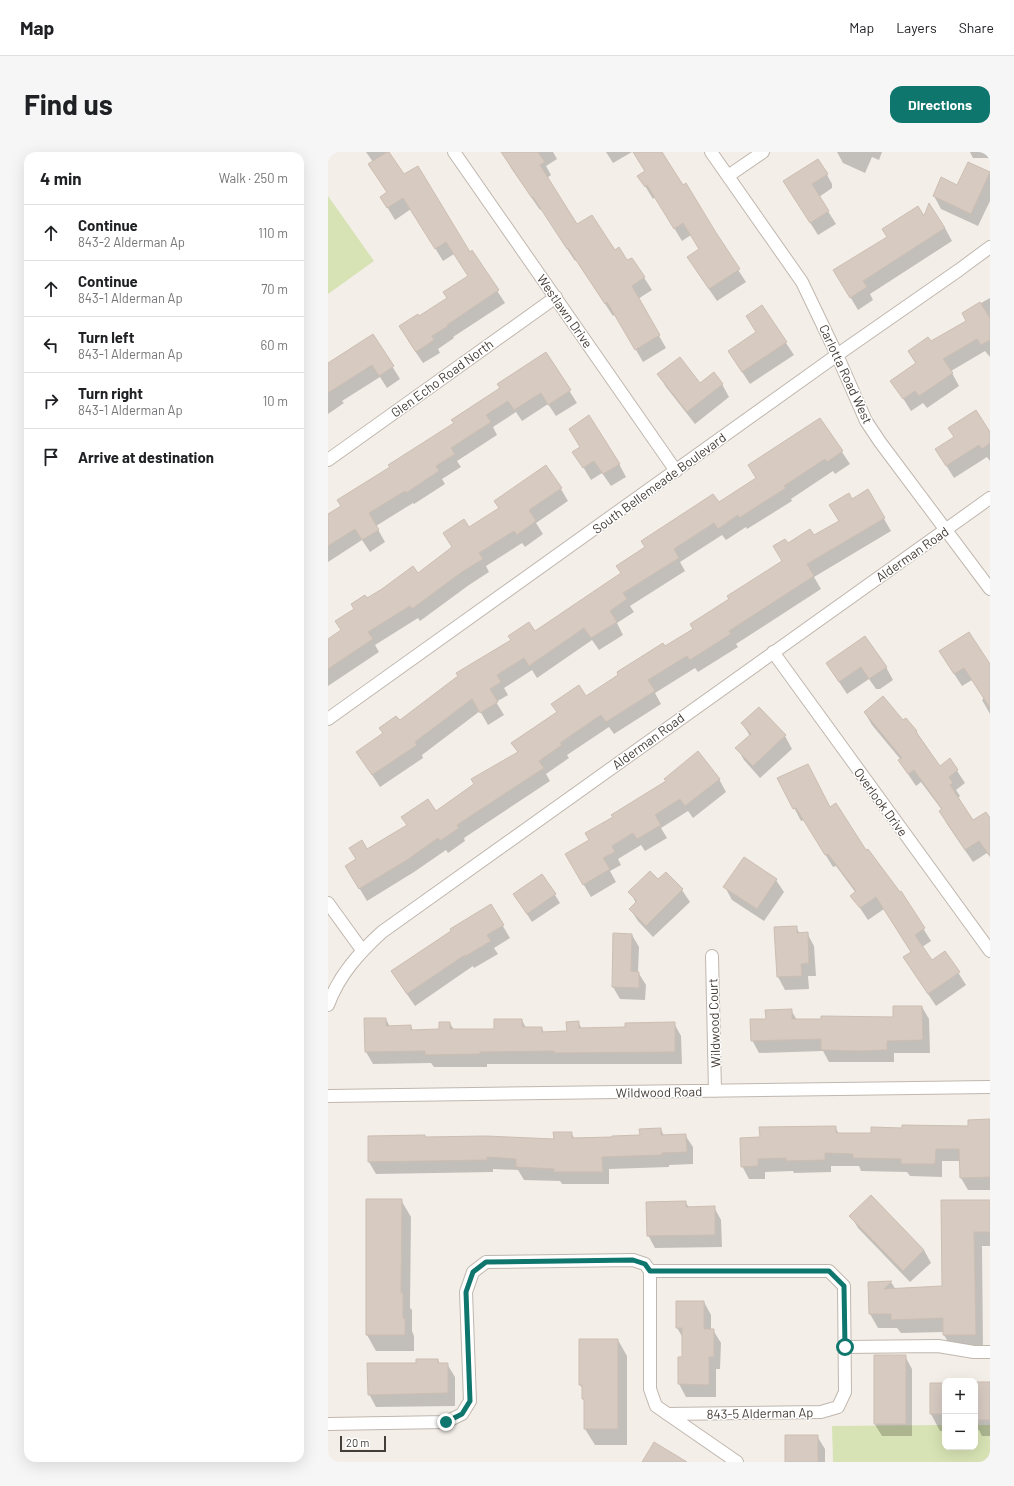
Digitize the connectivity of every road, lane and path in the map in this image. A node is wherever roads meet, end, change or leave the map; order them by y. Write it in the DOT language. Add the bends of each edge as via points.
graph roads {
  1 [pos="454,152"];
  2 [pos="711,152"];
  3 [pos="763,152"];
  4 [pos="728,176"];
  5 [pos="990,247"];
  6 [pos="556,297"];
  7 [pos="837,355"];
  8 [pos="328,460"];
  9 [pos="676,471"];
  10 [pos="990,498"];
  11 [pos="946,530"];
  12 [pos="990,589"];
  13 [pos="773,652"];
  14 [pos="328,718"];
  15 [pos="328,903"];
  16 [pos="362,950"];
  17 [pos="990,951"];
  18 [pos="712,956"];
  19 [pos="328,1005"];
  20 [pos="990,1087"];
  21 [pos="715,1091"];
  22 [pos="328,1096"];
  23 [pos="650,1271"];
  24 [pos="845,1347"];
  25 [pos="990,1352"];
  26 [pos="666,1414"];
  27 [pos="328,1424"];
  28 [pos="737,1462"];
  1 -- 6 [label="street, Westlawn Drive"];
  2 -- 4 [label="street, Carlotta Road West"];
  3 -- 4 [label="street"];
  4 -- 7 [label="street, Carlotta Road West" via="802,282"];
  5 -- 7 [label="street, South Bellemeade Boulevard"];
  6 -- 8 [label="street, Glen Echo Road North"];
  6 -- 9 [label="street, Westlawn Drive"];
  7 -- 9 [label="street, South Bellemeade Boulevard"];
  7 -- 11 [label="street, Carlotta Road West" via="866,421"];
  9 -- 14 [label="street, South Bellemeade Boulevard"];
  10 -- 11 [label="street, Alderman Road"];
  11 -- 12 [label="street, Carlotta Road West"];
  11 -- 13 [label="street, Alderman Road"];
  13 -- 16 [label="street, Alderman Road" via="382,932"];
  13 -- 17 [label="street, Overlook Drive"];
  15 -- 16 [label="street"];
  16 -- 19 [label="street, Alderman Road" via="344,974"];
  18 -- 21 [label="street, Wildwood Court"];
  20 -- 21 [label="street, Wildwood Road"];
  21 -- 22 [label="street, Wildwood Road"];
  23 -- 24 [label="street, 843-5 Alderman Ap" via="829,1271 844,1286"];
  23 -- 26 [label="street" via="650,1389 656,1406"];
  23 -- 27 [label="street" via="645,1264 633,1260 486,1262 473,1272 466,1292 470,1401 462,1414 446,1422"];
  24 -- 25 [label="street" via="938,1346"];
  24 -- 26 [label="street, 843-5 Alderman Ap" via="845,1392 838,1407 821,1412"];
  26 -- 28 [label="street"];
}
